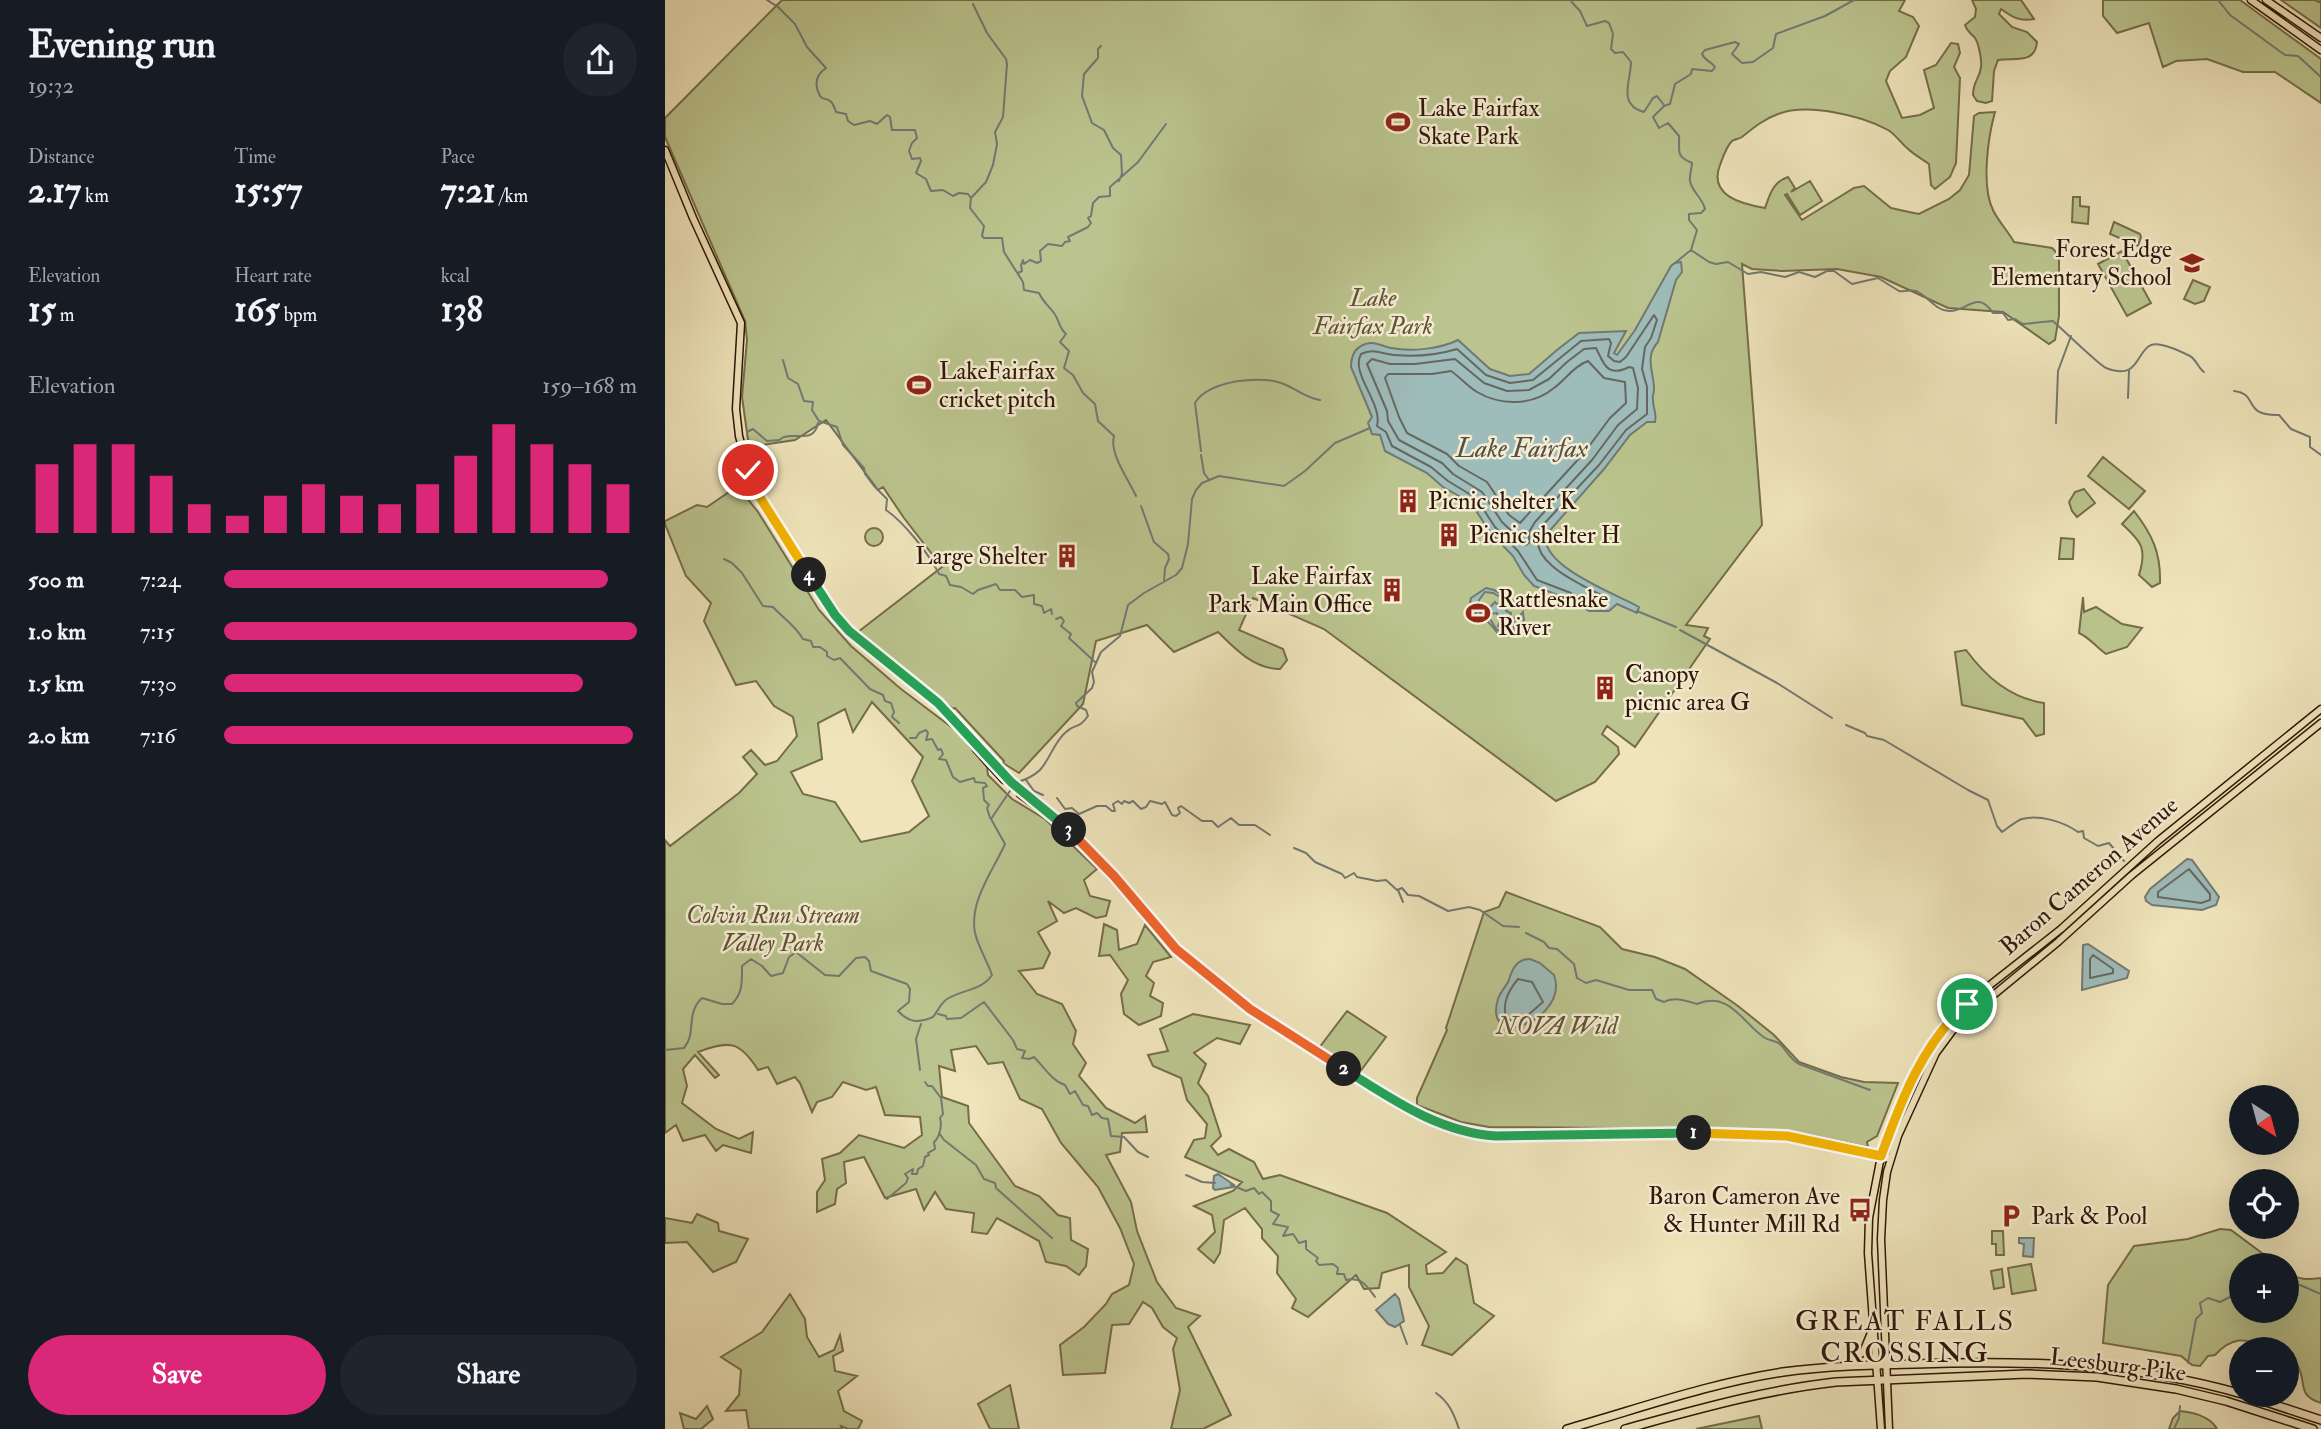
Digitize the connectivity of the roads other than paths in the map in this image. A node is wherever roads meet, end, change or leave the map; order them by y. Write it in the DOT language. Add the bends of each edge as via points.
graph roads {
  1 [pos="2251,0"];
  2 [pos="2266,0"];
  3 [pos="2321,38"];
  4 [pos="2321,50"];
  5 [pos="665,150"];
  6 [pos="2321,709"];
  7 [pos="2321,723"];
  8 [pos="1881,1156"];
  9 [pos="1891,1158"];
  10 [pos="1873,1329"];
  11 [pos="1886,1364"];
  12 [pos="1875,1365"];
  13 [pos="1841,1366"];
  14 [pos="1877,1381"];
  15 [pos="1887,1381"];
  16 [pos="2229,1391"];
  17 [pos="2282,1407"];
  18 [pos="2321,1420"];
  19 [pos="1567,1429"];
  20 [pos="1625,1429"];
  21 [pos="1881,1429"];
  22 [pos="1889,1429"];
  23 [pos="2313,1429"];
  1 -- 4 [label="main road"];
  2 -- 3 [label="main road"];
  5 -- 8 [label="main road" via="741,323 736,387 745,462 759,496 841,622 938,703 990,766 1102,863 1172,945 1234,997 1376,1089 1454,1130 1496,1136 1777,1135"];
  6 -- 8 [label="main road, Baron Cameron Avenue" via="2158,841 1950,1021 1919,1065"];
  7 -- 9 [label="main road, Baron Cameron Avenue" via="2132,875 1953,1030 1930,1064"];
  8 -- 9 [label="main road"];
  8 -- 10 [label="main road, Baron Cameron Avenue" via="1868,1235"];
  9 -- 11 [label="main road, Baron Cameron Avenue" via="1881,1239"];
  10 -- 12 [label="main road, Baron Cameron Avenue"];
  10 -- 13 [label="highway" via="1864,1351"];
  11 -- 12 [label="highway, Leesburg Pike"];
  11 -- 15 [label="main road, Baron Cameron Avenue"];
  11 -- 16 [label="highway, Leesburg Pike" via="2005,1361 2084,1365"];
  12 -- 13 [label="highway, Leesburg Pike"];
  12 -- 14 [label="main road, Baron Cameron Avenue"];
  13 -- 19 [label="highway, Leesburg Pike" via="1734,1382"];
  14 -- 15 [label="highway, Leesburg Pike"];
  14 -- 20 [label="highway, Leesburg Pike" via="1804,1385"];
  14 -- 21 [label="main road, Baron Cameron Avenue"];
  15 -- 22 [label="main road, Baron Cameron Avenue"];
  15 -- 23 [label="highway, Leesburg Pike" via="2027,1374 2097,1377 2226,1401"];
  17 -- 18 [label="highway, Leesburg Pike"];
}
